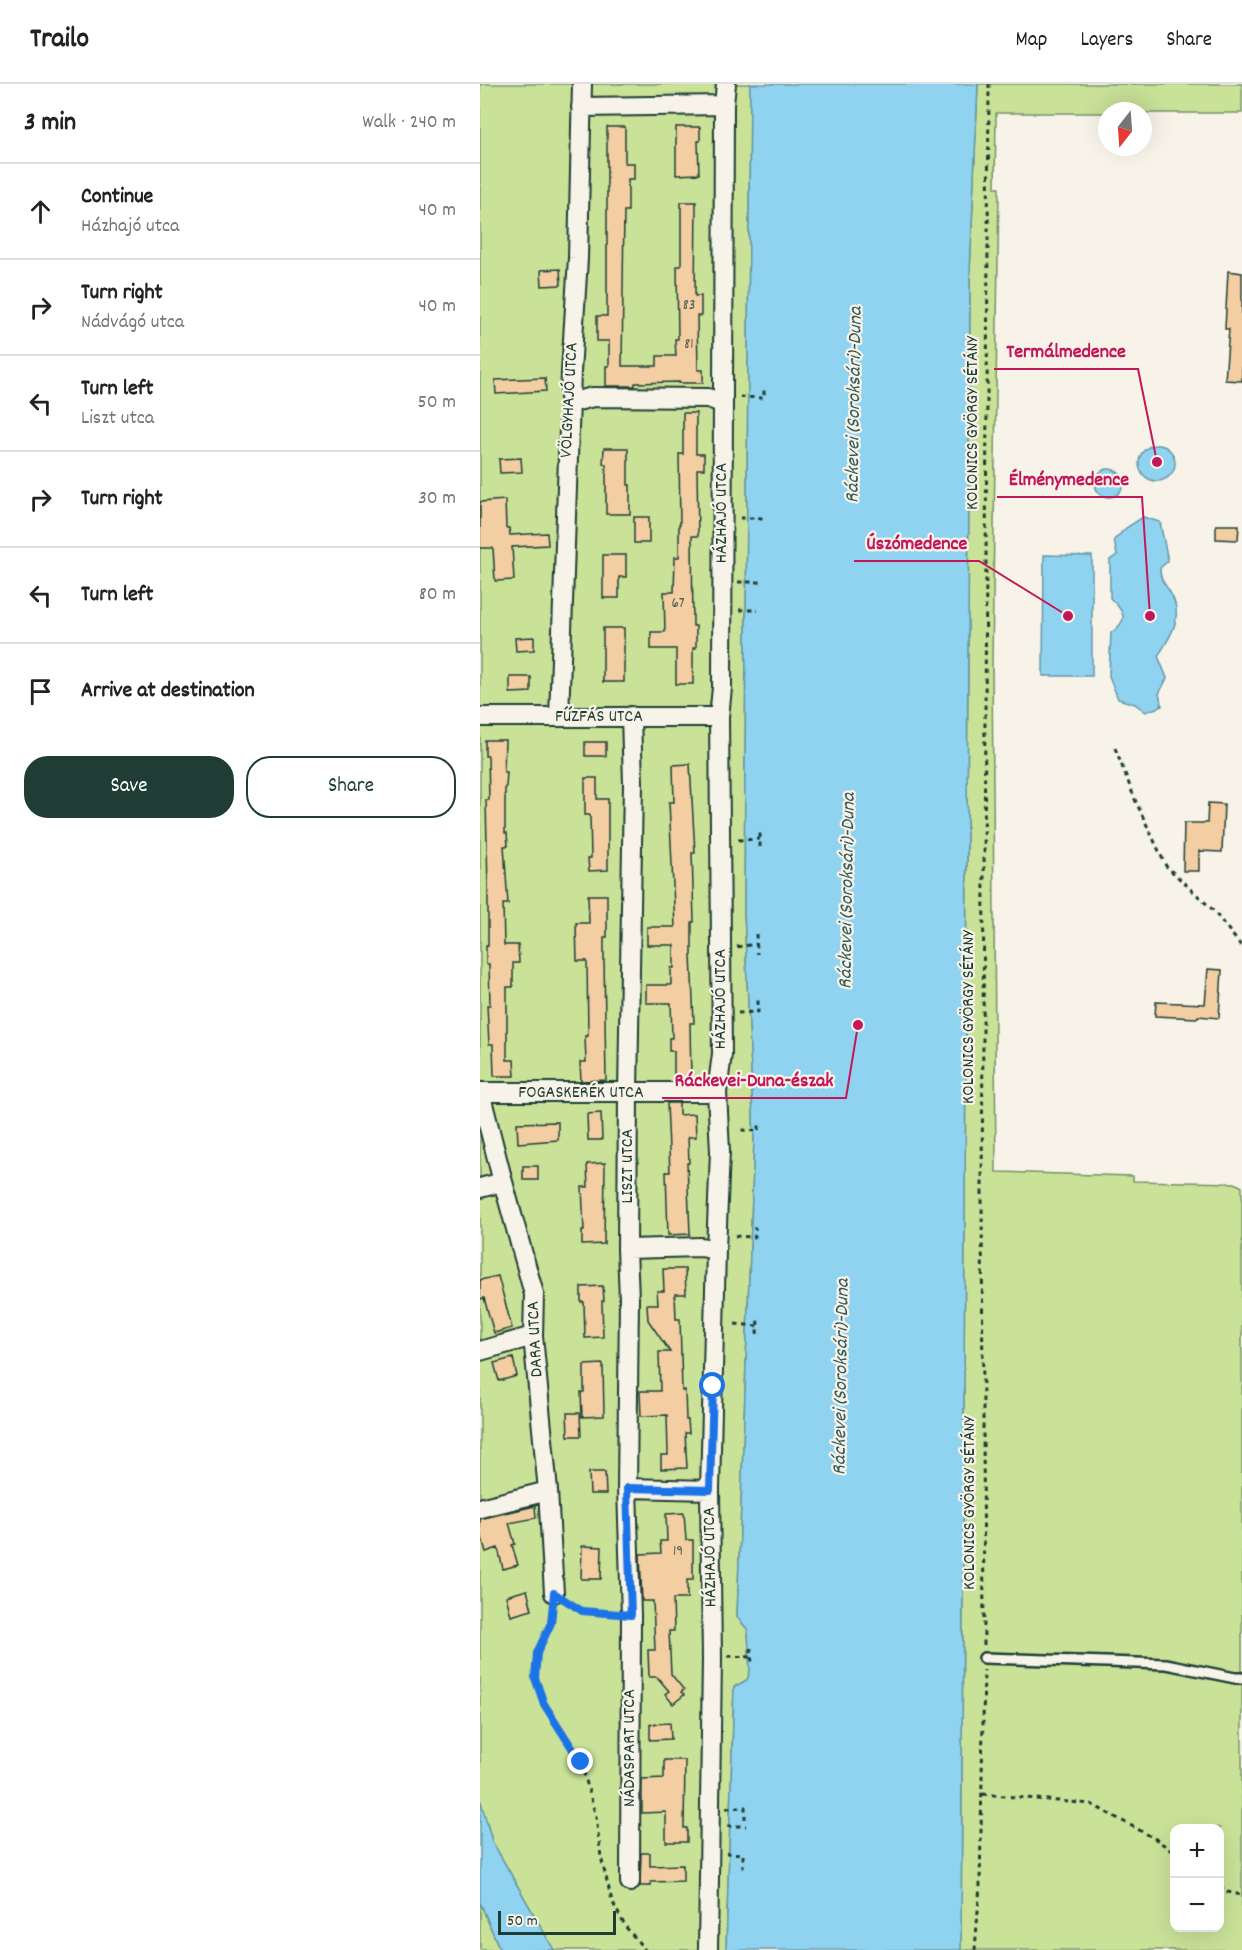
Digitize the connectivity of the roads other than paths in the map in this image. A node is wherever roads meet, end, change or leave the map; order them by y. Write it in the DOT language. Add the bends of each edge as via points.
graph roads {
  1 [pos="582,84"];
  2 [pos="726,84"];
  3 [pos="724,105"];
  4 [pos="581,107"];
  5 [pos="730,400"];
  6 [pos="570,403"];
  7 [pos="631,716"];
  8 [pos="480,717"];
  9 [pos="559,717"];
  10 [pos="719,717"];
  11 [pos="480,1092"];
  12 [pos="717,1092"];
  13 [pos="628,1093"];
  14 [pos="503,1182"];
  15 [pos="480,1188"];
  16 [pos="627,1249"];
  17 [pos="716,1250"];
  18 [pos="533,1336"];
  19 [pos="480,1351"];
  20 [pos="627,1488"];
  21 [pos="710,1490"];
  22 [pos="548,1491"];
  23 [pos="480,1508"];
  24 [pos="554,1593"];
  25 [pos="631,1615"];
  26 [pos="984,1658"];
  27 [pos="1242,1678"];
  28 [pos="630,1882"];
  29 [pos="708,1950"];
  1 -- 4 [label="street, VÖLGYHAJÓ UTCA"];
  2 -- 3 [label="street, HÁZHAJÓ UTCA"];
  3 -- 4 [label="street"];
  3 -- 5 [label="street, HÁZHAJÓ UTCA"];
  4 -- 6 [label="street, VÖLGYHAJÓ UTCA"];
  5 -- 6 [label="street" via="593,397"];
  5 -- 10 [label="street, HÁZHAJÓ UTCA"];
  6 -- 9 [label="street, VÖLGYHAJÓ UTCA"];
  7 -- 9 [label="street, FŰZFÁS UTCA"];
  7 -- 10 [label="street, FŰZFÁS UTCA"];
  7 -- 13 [label="street, LISZT UTCA"];
  8 -- 9 [label="street, FŰZFÁS UTCA"];
  10 -- 12 [label="street, HÁZHAJÓ UTCA" via="722,1054"];
  11 -- 13 [label="street, FOGASKERÉK UTCA"];
  11 -- 14 [label="street, DARA UTCA"];
  12 -- 13 [label="street, FOGASKERÉK UTCA"];
  12 -- 17 [label="street, HÁZHAJÓ UTCA" via="720,1151"];
  13 -- 16 [label="street, LISZT UTCA"];
  14 -- 15 [label="street"];
  14 -- 18 [label="street, DARA UTCA" via="534,1294"];
  16 -- 17 [label="street"];
  16 -- 20 [label="street, LISZT UTCA"];
  17 -- 21 [label="street, HÁZHAJÓ UTCA"];
  18 -- 19 [label="street"];
  18 -- 22 [label="street, DARA UTCA"];
  20 -- 21 [label="street"];
  20 -- 25 [label="street, LISZT UTCA"];
  21 -- 29 [label="street, HÁZHAJÓ UTCA"];
  22 -- 23 [label="street"];
  22 -- 24 [label="street, DARA UTCA"];
  25 -- 28 [label="street, NÁDASPART UTCA"];
  26 -- 27 [label="lane" via="1166,1664"];
}
